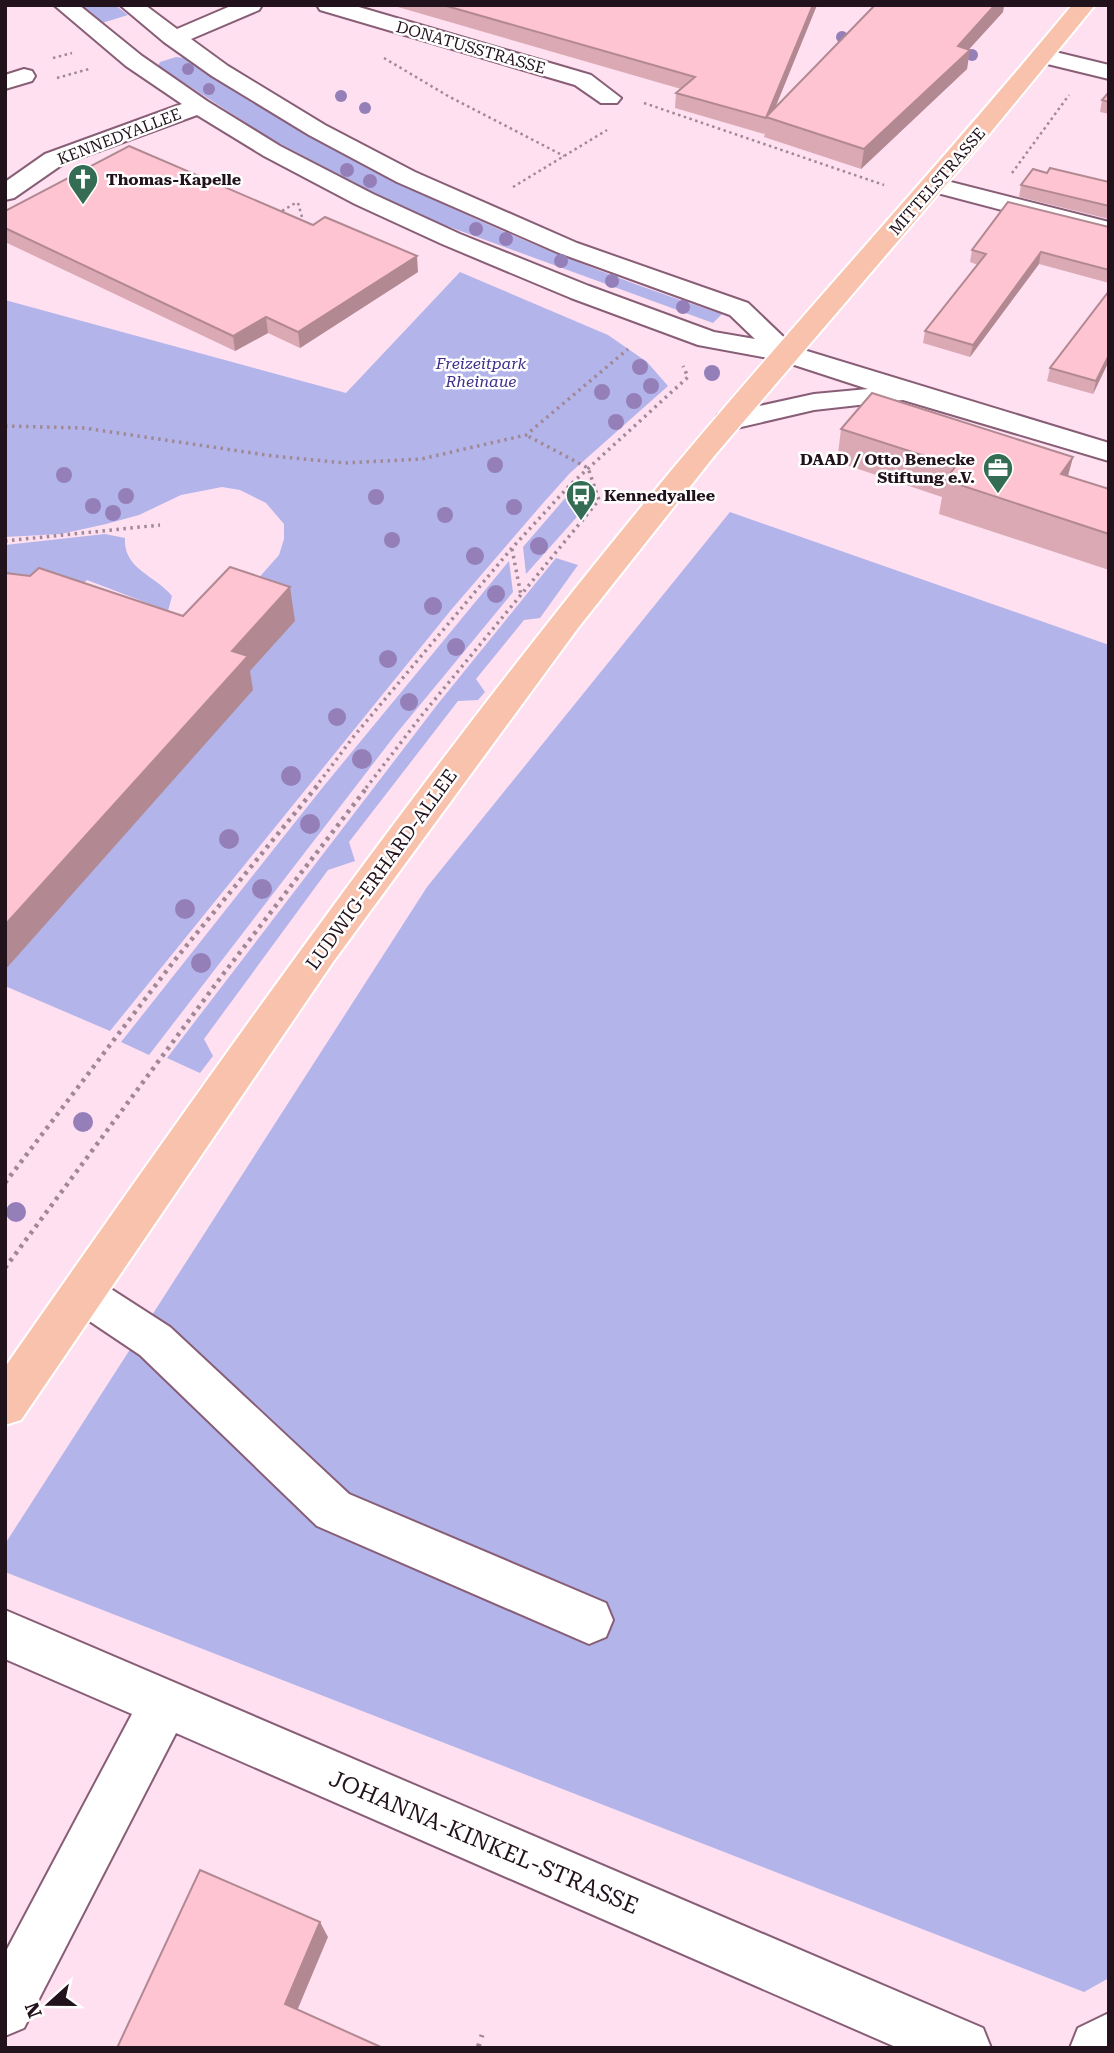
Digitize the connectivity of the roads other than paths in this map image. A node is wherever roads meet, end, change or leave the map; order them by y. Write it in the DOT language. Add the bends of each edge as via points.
graph roads {
  1 [pos="65,5"];
  2 [pos="131,5"];
  3 [pos="251,5"];
  4 [pos="328,5"];
  5 [pos="1084,5"];
  6 [pos="172,37"];
  7 [pos="111,42"];
  8 [pos="1043,56"];
  9 [pos="134,61"];
  10 [pos="1099,70"];
  11 [pos="609,98"];
  12 [pos="199,106"];
  13 [pos="928,192"];
  14 [pos="5,193"];
  15 [pos="1109,230"];
  16 [pos="784,353"];
  17 [pos="909,393"];
  18 [pos="728,421"];
  19 [pos="1109,452"];
  20 [pos="82,1293"];
  21 [pos="5,1405"];
  22 [pos="589,1620"];
  23 [pos="5,1634"];
  24 [pos="164,1704"];
  25 [pos="5,2009"];
  26 [pos="1109,2042"];
  27 [pos="963,2048"];
  28 [pos="1098,2048"];
  1 -- 7 [label="street, KENNEDYALLEE"];
  2 -- 6 [label="street, KENNEDYALLEE"];
  3 -- 6 [label="street"];
  4 -- 11 [label="street, DONATUSSTRASSE" via="583,80"];
  5 -- 8 [label="main road, MITTELSTRASSE"];
  6 -- 7 [label="street"];
  6 -- 9 [label="street"];
  6 -- 16 [label="street, KENNEDYALLEE" via="259,97 407,177 568,248 739,309"];
  7 -- 9 [label="street, KENNEDYALLEE"];
  8 -- 10 [label="street"];
  8 -- 13 [label="main road, MITTELSTRASSE"];
  9 -- 12 [label="street, KENNEDYALLEE"];
  12 -- 14 [label="street, KENNEDYALLEE" via="54,159"];
  12 -- 16 [label="street, KENNEDYALLEE" via="272,151 450,239 708,339"];
  13 -- 15 [label="street" via="992,199"];
  13 -- 16 [label="main road, MITTELSTRASSE"];
  16 -- 17 [label="street, KENNEDYALLEE"];
  16 -- 18 [label="main road, LUDWIG-ERHARD-ALLEE"];
  17 -- 18 [label="street, KENNEDYALLEE" via="814,402"];
  17 -- 19 [label="street, KENNEDYALLEE"];
  18 -- 20 [label="main road, LUDWIG-ERHARD-ALLEE" via="545,647 413,821"];
  20 -- 21 [label="main road, LUDWIG-ERHARD-ALLEE"];
  20 -- 22 [label="street" via="155,1341 333,1510"];
  23 -- 24 [label="street, JOHANNA-KINKEL-STRASSE"];
  24 -- 25 [label="street"];
  24 -- 27 [label="street, JOHANNA-KINKEL-STRASSE"];
  26 -- 28 [label="street"];
}
